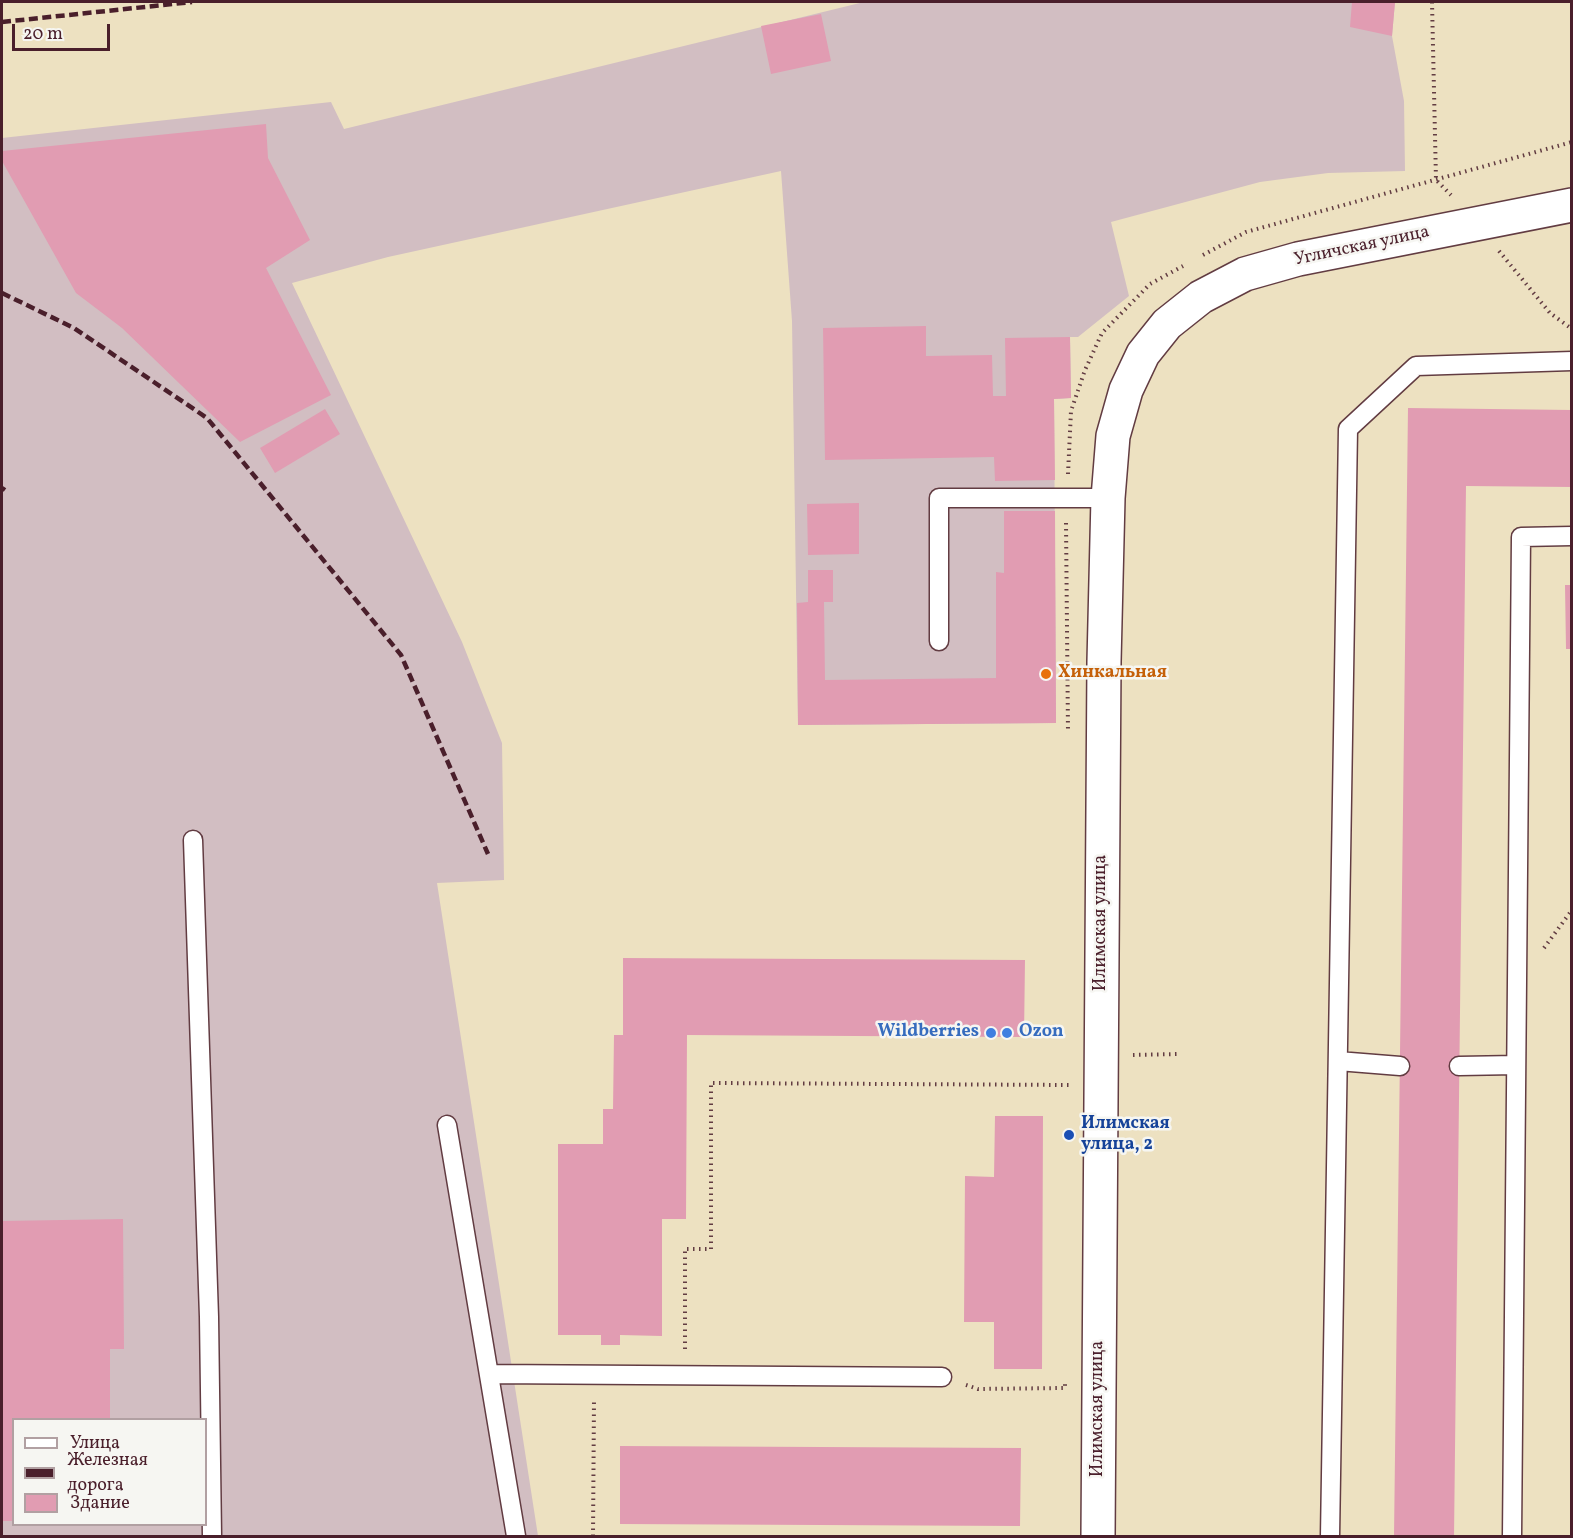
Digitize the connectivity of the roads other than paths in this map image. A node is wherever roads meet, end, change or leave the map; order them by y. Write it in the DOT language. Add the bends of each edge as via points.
graph roads {
  1 [pos="1572,206"];
  2 [pos="1167,324"];
  3 [pos="1572,361"];
  4 [pos="1108,498"];
  5 [pos="1572,536"];
  6 [pos="939,641"];
  7 [pos="194,840"];
  8 [pos="1338,1061"];
  9 [pos="1516,1065"];
  10 [pos="1400,1066"];
  11 [pos="1459,1066"];
  12 [pos="447,1125"];
  13 [pos="489,1374"];
  14 [pos="942,1377"];
  15 [pos="212,1536"];
  16 [pos="516,1536"];
  17 [pos="1098,1536"];
  18 [pos="1330,1536"];
  19 [pos="1512,1536"];
  1 -- 2 [label="street, Угличская улица" via="1298,259 1245,274 1201,297"];
  2 -- 4 [label="street, Илимская улица" via="1143,354 1126,390 1113,436"];
  3 -- 8 [label="lane" via="1416,366 1348,429"];
  4 -- 6 [label="lane" via="939,498"];
  4 -- 17 [label="street, Илимская улица"];
  5 -- 9 [label="lane" via="1521,537"];
  7 -- 15 [label="lane"];
  8 -- 10 [label="lane"];
  8 -- 18 [label="lane"];
  9 -- 11 [label="lane"];
  9 -- 19 [label="lane"];
  12 -- 13 [label="lane"];
  13 -- 14 [label="lane"];
  13 -- 16 [label="lane"];
}
